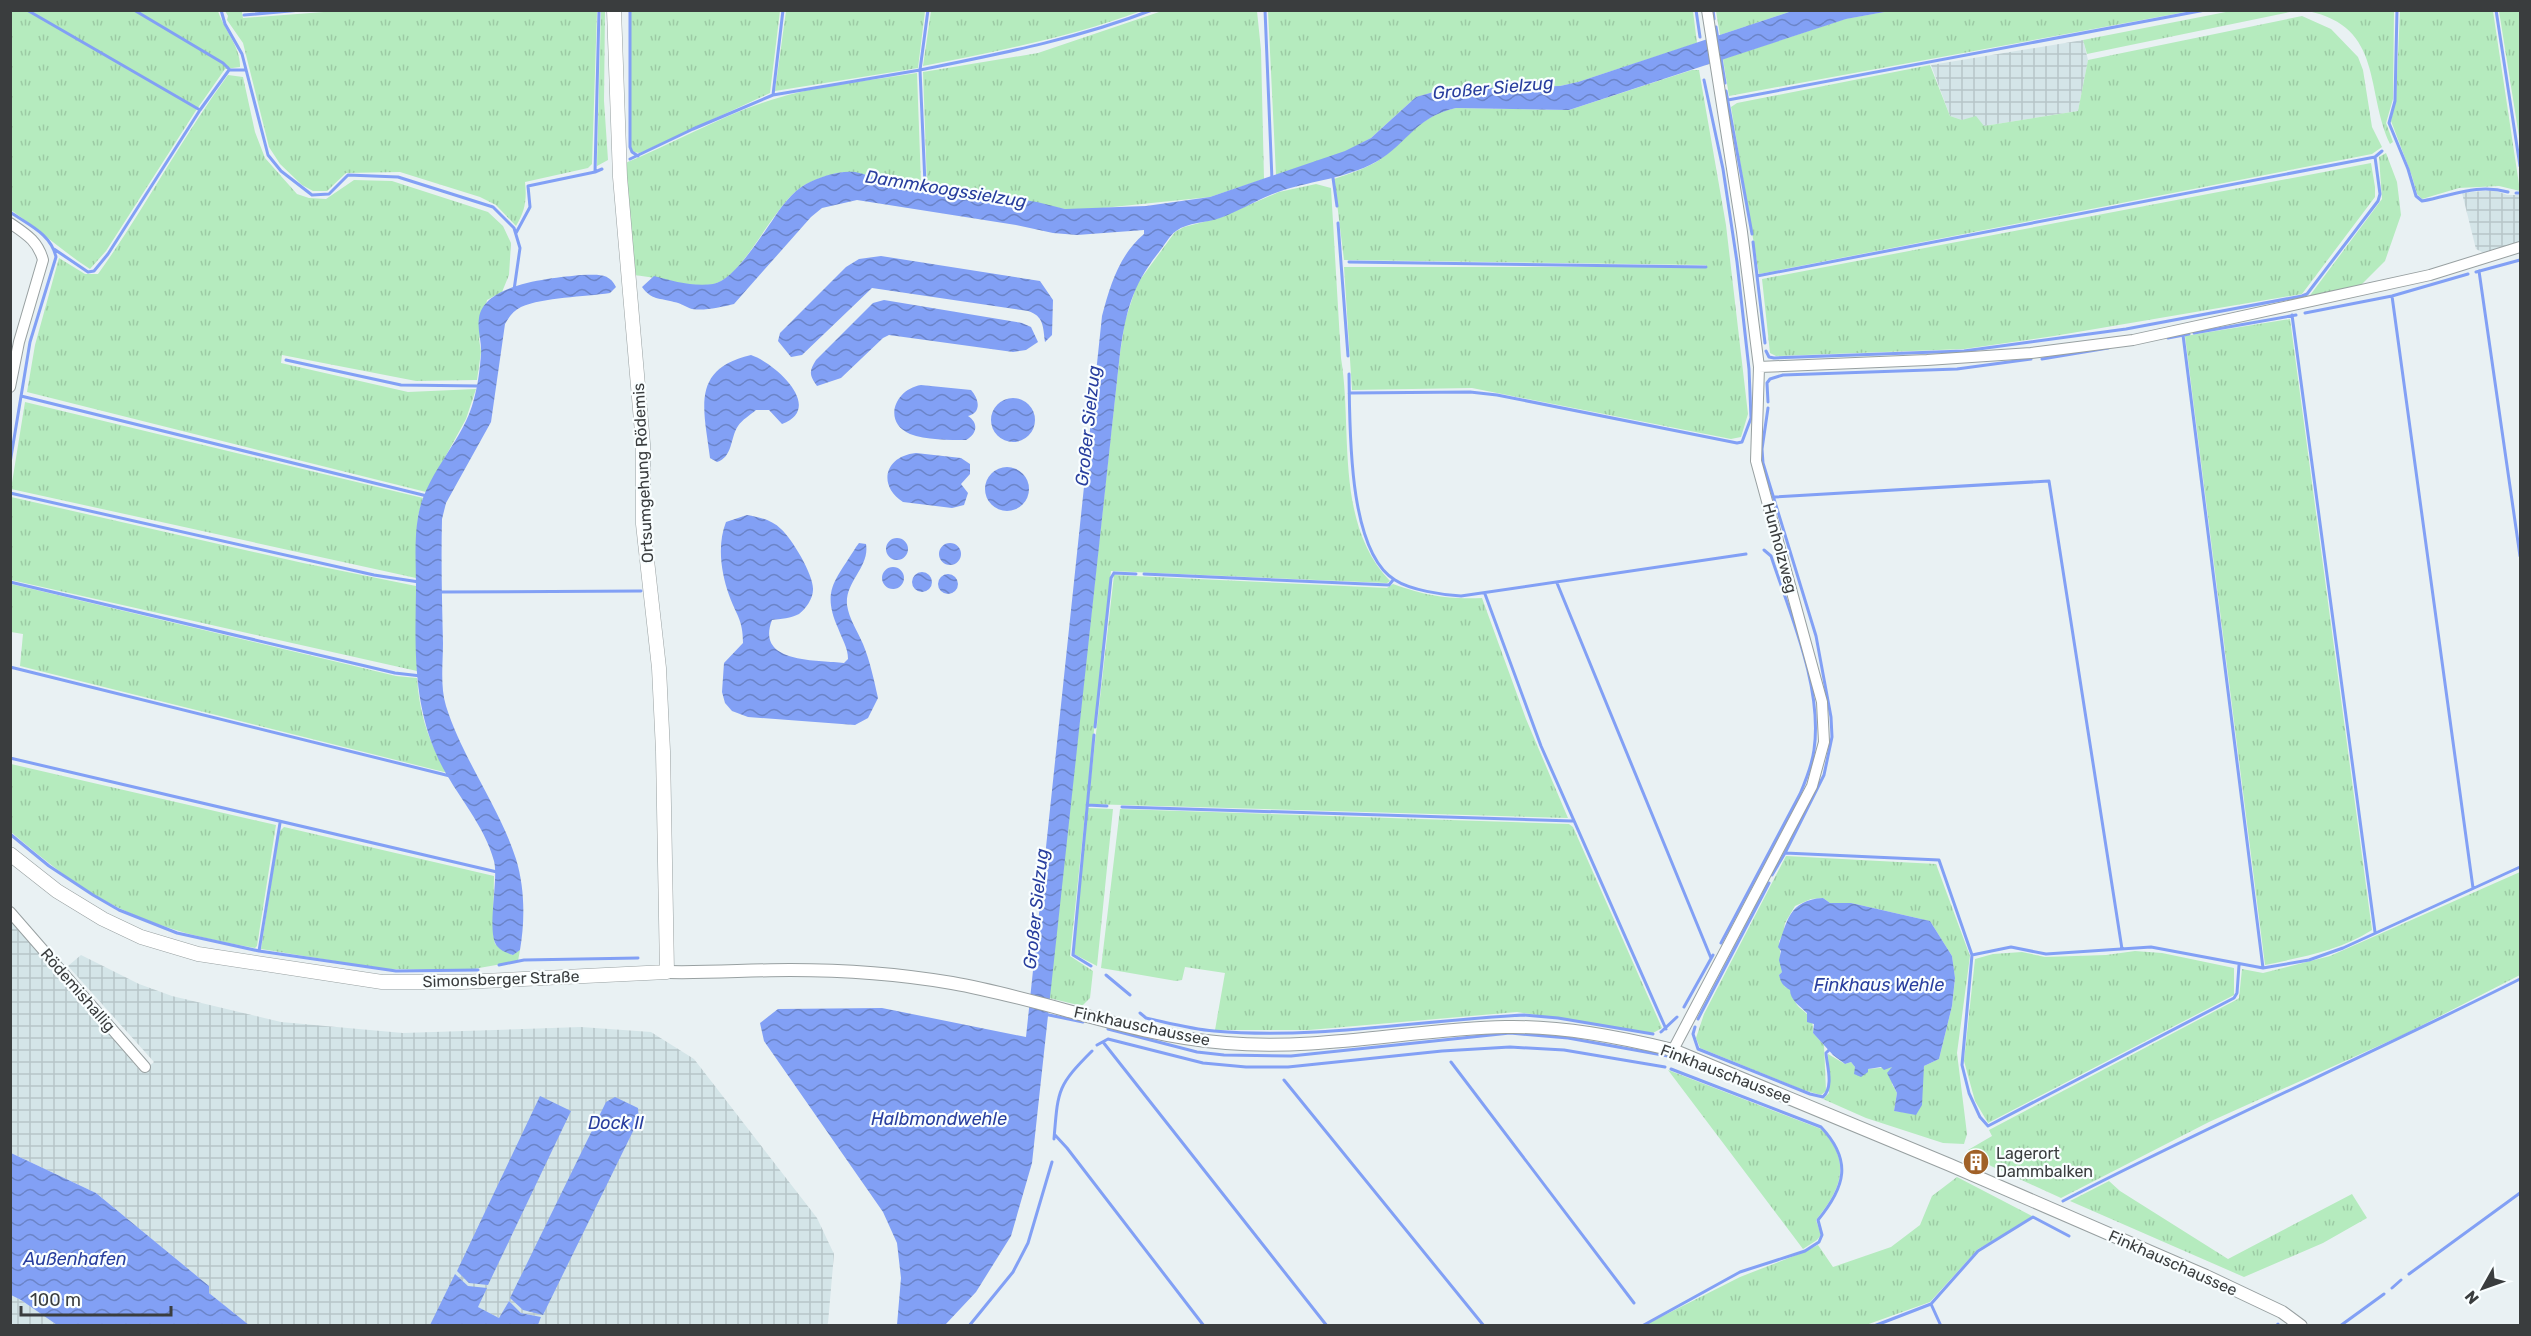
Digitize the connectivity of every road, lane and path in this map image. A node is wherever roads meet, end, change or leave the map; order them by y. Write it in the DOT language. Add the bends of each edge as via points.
graph roads {
  1 [pos="614,10"];
  2 [pos="1707,10"];
  3 [pos="10,223"];
  4 [pos="2520,247"];
  5 [pos="1759,367"];
  6 [pos="10,387"];
  7 [pos="10,854"];
  8 [pos="10,912"];
  9 [pos="667,972"];
  10 [pos="1018,998"];
  11 [pos="1673,1050"];
  12 [pos="146,1067"];
  13 [pos="2301,1326"];
  1 -- 9 [label="main road, Ortsumgehung Rödemis" via="620,177 644,444 643,524 659,668"];
  2 -- 5 [label="street, Hunholzweg"];
  3 -- 6 [label="street" via="34,241 43,260"];
  4 -- 5 [label="street" via="2430,275 2133,340 2031,353"];
  5 -- 11 [label="street, Hunholzweg" via="1756,461 1822,702 1824,742 1812,786"];
  7 -- 9 [label="main road, Simonsberger Straße" via="57,891 104,919 141,937 198,954 382,982"];
  8 -- 12 [label="street, Rödemishallig"];
  9 -- 10 [label="street, Simonsberger Straße" via="853,972 952,983"];
  10 -- 11 [label="street, Finkhauschaussee" via="1137,1028 1224,1043 1285,1045 1508,1027 1552,1029"];
  11 -- 13 [label="street, Finkhauschaussee" via="1950,1165 2282,1312"];
}
